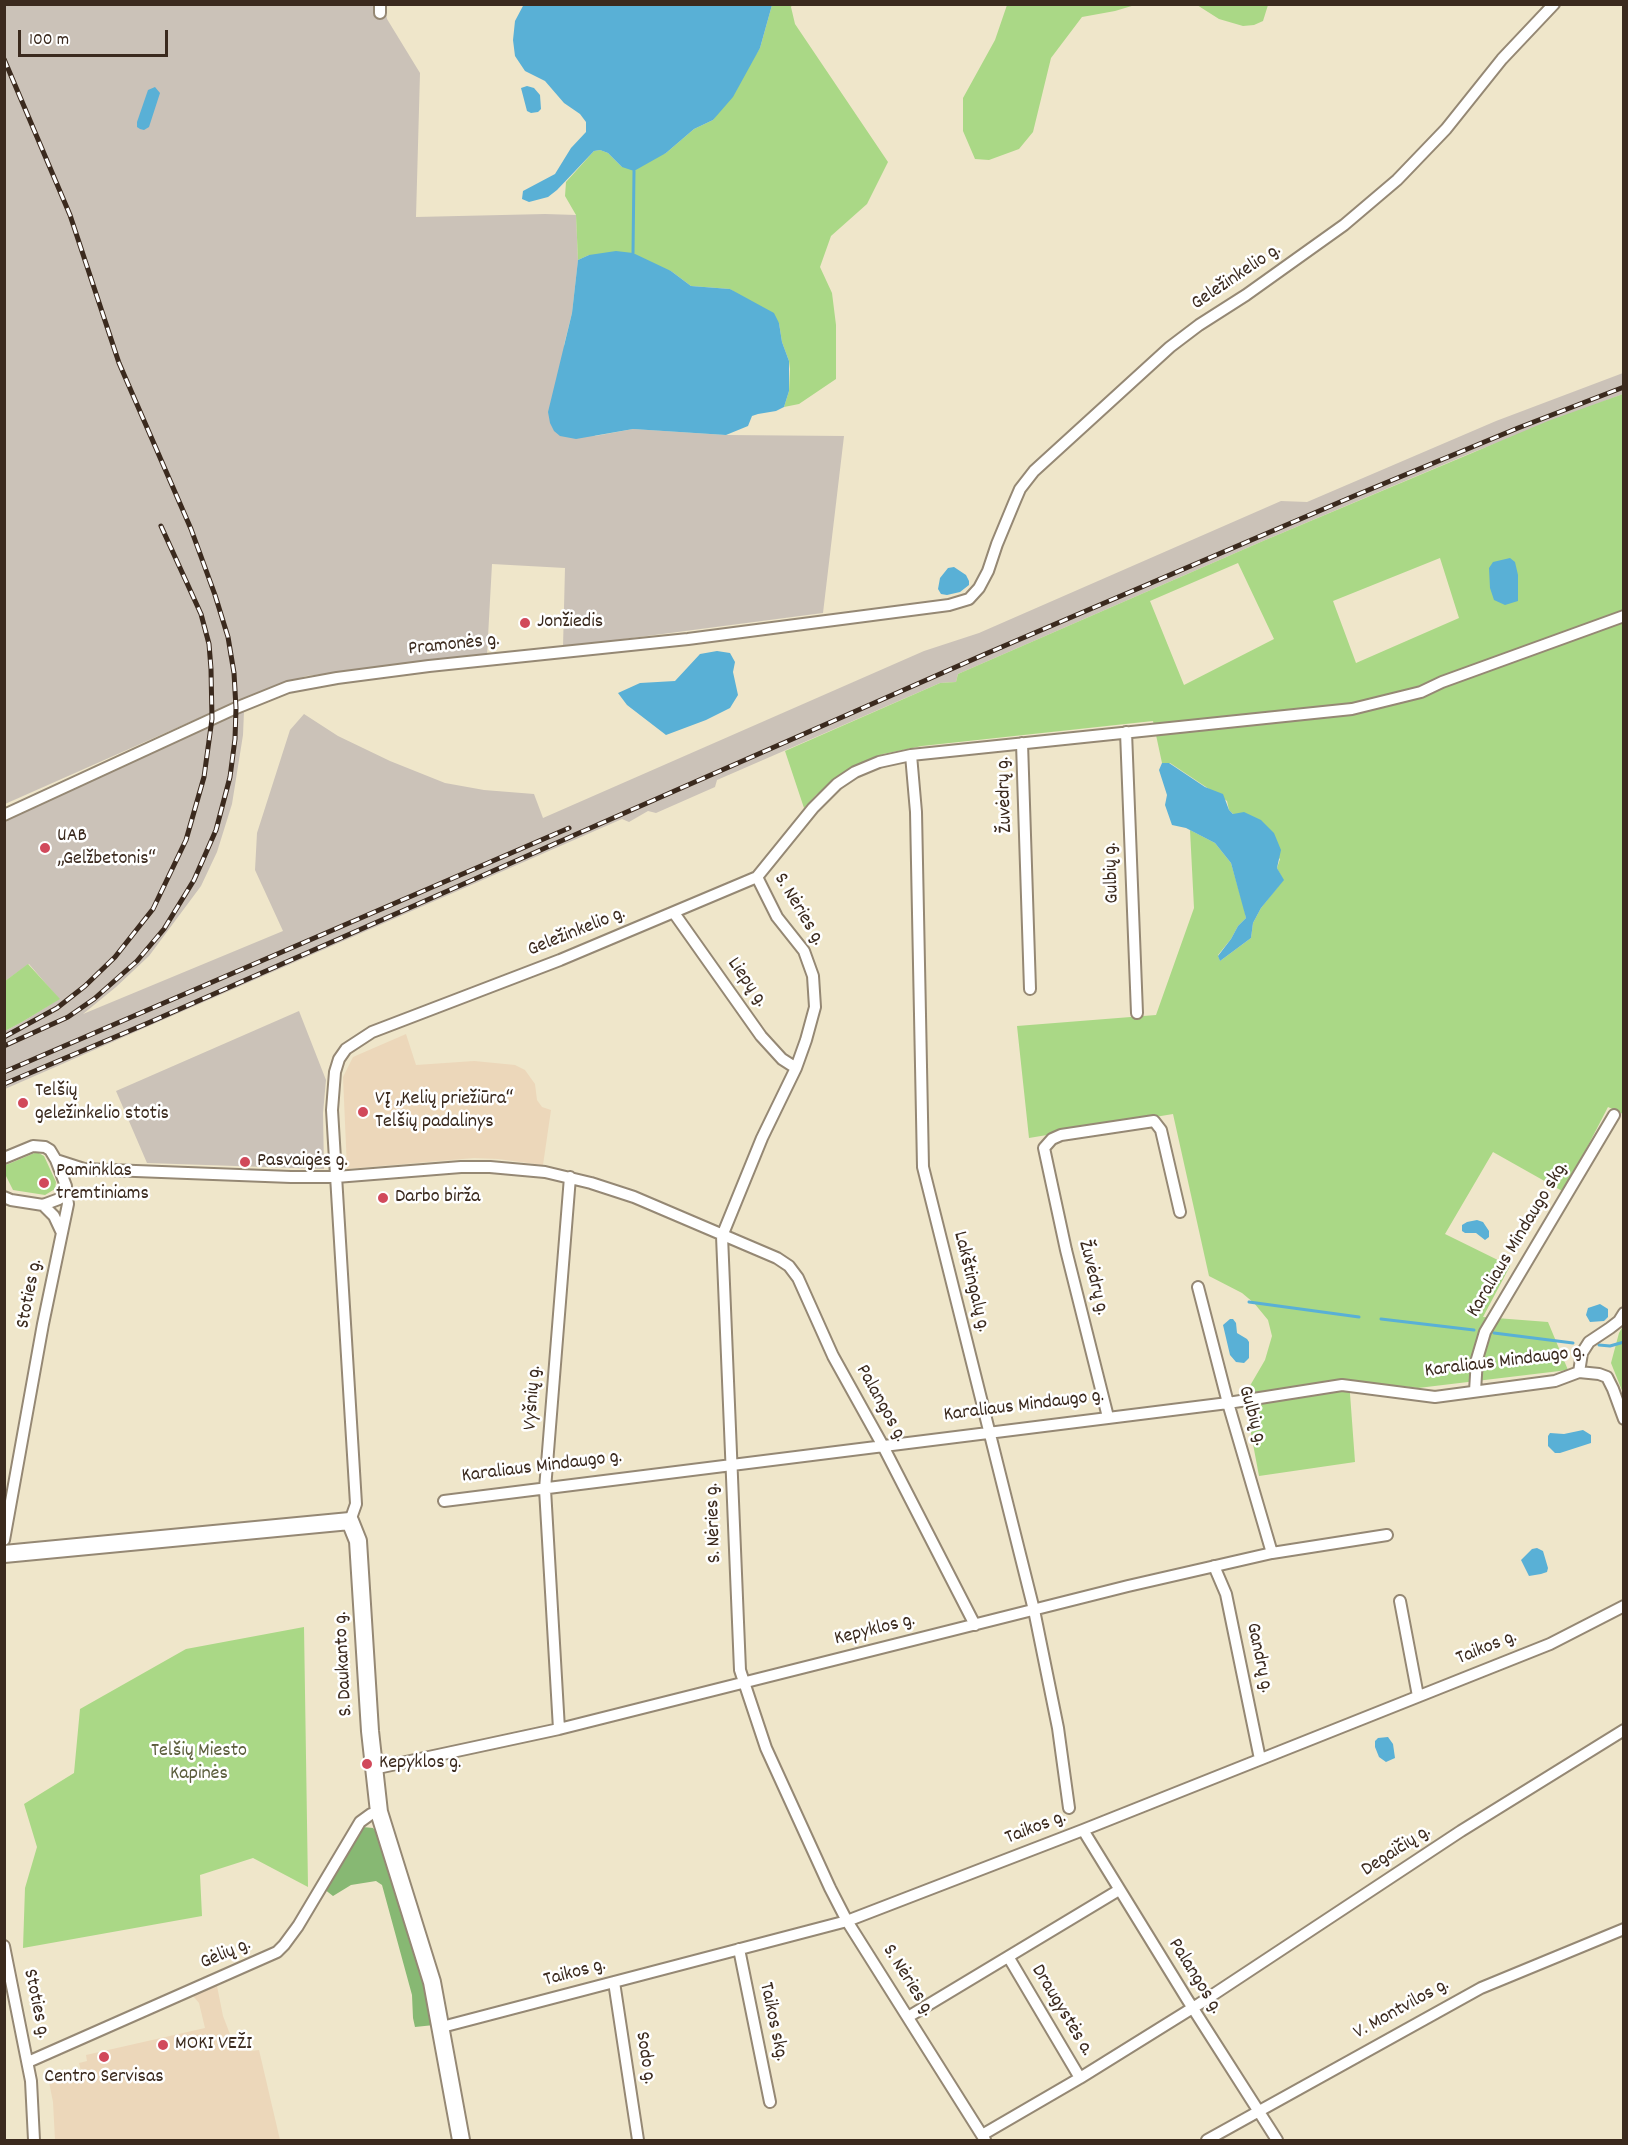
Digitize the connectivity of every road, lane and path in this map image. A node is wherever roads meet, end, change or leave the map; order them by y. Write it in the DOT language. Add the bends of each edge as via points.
graph roads {
  1 [pos="1554,4"];
  2 [pos="969,599"];
  3 [pos="1623,616"];
  4 [pos="1126,732"];
  5 [pos="1022,743"];
  6 [pos="911,755"];
  7 [pos="4,814"];
  8 [pos="757,877"];
  9 [pos="674,913"];
  10 [pos="1030,989"];
  11 [pos="1137,1013"];
  12 [pos="796,1068"];
  13 [pos="1614,1115"];
  14 [pos="4,1158"];
  15 [pos="56,1160"];
  16 [pos="84,1169"];
  17 [pos="336,1177"];
  18 [pos="570,1177"];
  19 [pos="66,1189"];
  20 [pos="7,1200"];
  21 [pos="43,1204"];
  22 [pos="1180,1212"];
  23 [pos="61,1231"];
  24 [pos="722,1236"];
  25 [pos="1198,1287"];
  26 [pos="1623,1313"];
  27 [pos="1579,1372"];
  28 [pos="1475,1391"];
  29 [pos="1228,1403"];
  30 [pos="1108,1417"];
  31 [pos="1623,1419"];
  32 [pos="988,1432"];
  33 [pos="883,1446"];
  34 [pos="731,1466"];
  35 [pos="545,1490"];
  36 [pos="444,1501"];
  37 [pos="350,1521"];
  38 [pos="1387,1534"];
  39 [pos="4,1540"];
  40 [pos="1272,1553"];
  41 [pos="4,1554"];
  42 [pos="1214,1566"];
  43 [pos="1400,1601"];
  44 [pos="1623,1606"];
  45 [pos="1034,1610"];
  46 [pos="975,1625"];
  47 [pos="743,1682"];
  48 [pos="1418,1696"];
  49 [pos="560,1729"];
  50 [pos="1623,1730"];
  51 [pos="1260,1759"];
  52 [pos="373,1769"];
  53 [pos="1069,1808"];
  54 [pos="379,1812"];
  55 [pos="1083,1830"];
  56 [pos="1119,1890"];
  57 [pos="847,1921"];
  58 [pos="1623,1929"];
  59 [pos="4,1946"];
  60 [pos="739,1949"];
  61 [pos="1009,1958"];
  62 [pos="614,1982"];
  63 [pos="1192,2008"];
  64 [pos="908,2017"];
  65 [pos="442,2028"];
  66 [pos="28,2062"];
  67 [pos="1080,2078"];
  68 [pos="770,2102"];
  69 [pos="1258,2112"];
  70 [pos="983,2138"];
  71 [pos="34,2140"];
  72 [pos="461,2140"];
  73 [pos="638,2140"];
  74 [pos="1207,2140"];
  75 [pos="1277,2140"];
  1 -- 2 [label="street, Geležinkelio g." via="1398,180 1344,225 1170,347 1034,471 1020,489 988,571"];
  2 -- 7 [label="street, Pramonės g." via="949,605 688,639 429,666 288,687"];
  3 -- 4 [label="street, Geležinkelio g." via="1421,692 1361,707"];
  4 -- 5 [label="street, Geležinkelio g."];
  4 -- 11 [label="street, Gulbių g."];
  5 -- 6 [label="street, Geležinkelio g."];
  5 -- 10 [label="street, Žuvėdrų g."];
  6 -- 8 [label="street, Geležinkelio g." via="879,762 837,784"];
  6 -- 32 [label="street, Lakštingalų g." via="916,812 923,1167"];
  8 -- 9 [label="street, Geležinkelio g."];
  8 -- 12 [label="street, S. Nėries g." via="777,917 804,951 813,976 815,1007"];
  9 -- 12 [label="street, Liepų g." via="761,1036"];
  9 -- 17 [label="street, Geležinkelio g." via="372,1032 346,1049 339,1059 334,1084"];
  12 -- 24 [label="street, S. Nėries g."];
  13 -- 28 [label="street, Karaliaus Mindaugo skg." via="1485,1332 1478,1353"];
  14 -- 15 [label="street" via="39,1146 50,1150"];
  15 -- 16 [label="street"];
  15 -- 19 [label="street"];
  16 -- 17 [label="street"];
  16 -- 19 [label="street"];
  17 -- 18 [label="street" via="490,1167"];
  17 -- 37 [label="street, S. Daukanto g." via="356,1504"];
  18 -- 24 [label="street" via="634,1197"];
  18 -- 35 [label="street, Vyšnių g."];
  19 -- 21 [label="street" via="59,1199"];
  19 -- 23 [label="street, Stoties g." via="68,1204"];
  20 -- 21 [label="street"];
  21 -- 23 [label="street"];
  22 -- 30 [label="street, Žuvėdrų g." via="1161,1130 1154,1121 1061,1135 1044,1148"];
  23 -- 39 [label="street, Stoties g."];
  24 -- 33 [label="street, Palangos g." via="777,1258 794,1272 833,1356"];
  24 -- 34 [label="street, S. Nėries g."];
  25 -- 29 [label="street, Gulbių g."];
  26 -- 27 [label="street" via="1619,1321 1589,1342 1582,1353"];
  27 -- 28 [label="street, Karaliaus Mindaugo g." via="1555,1381"];
  27 -- 31 [label="street, Karaliaus Mindaugo g." via="1607,1377"];
  28 -- 29 [label="street, Karaliaus Mindaugo g." via="1435,1396 1342,1385"];
  29 -- 30 [label="street, Karaliaus Mindaugo g."];
  29 -- 40 [label="street, Gulbių g."];
  30 -- 32 [label="street, Karaliaus Mindaugo g."];
  32 -- 33 [label="street, Karaliaus Mindaugo g."];
  32 -- 45 [label="street, Lakštingalų g."];
  33 -- 34 [label="street, Karaliaus Mindaugo g."];
  33 -- 46 [label="street, Palangos g."];
  34 -- 35 [label="street, Karaliaus Mindaugo g."];
  34 -- 47 [label="street, S. Nėries g." via="738,1654"];
  35 -- 36 [label="street, Karaliaus Mindaugo g."];
  35 -- 49 [label="street, Vyšnių g."];
  37 -- 41 [label="main road"];
  37 -- 52 [label="main road, S. Daukanto g." via="358,1541"];
  38 -- 40 [label="street, Kepyklos g."];
  40 -- 42 [label="street, Kepyklos g."];
  42 -- 45 [label="street, Kepyklos g."];
  42 -- 51 [label="street, Gandrų g." via="1226,1594"];
  43 -- 48 [label="street"];
  44 -- 48 [label="street, Taikos g." via="1550,1644"];
  45 -- 46 [label="street, Kepyklos g."];
  45 -- 53 [label="street, Lakštingalų g." via="1058,1728"];
  46 -- 47 [label="street, Kepyklos g."];
  47 -- 49 [label="street, Kepyklos g."];
  47 -- 57 [label="street, S. Nėries g." via="766,1748"];
  48 -- 51 [label="street, Taikos g."];
  49 -- 52 [label="street, Kepyklos g."];
  50 -- 63 [label="street, Degaičių g."];
  51 -- 55 [label="street, Taikos g."];
  52 -- 54 [label="main road, S. Daukanto g."];
  54 -- 65 [label="main road, S. Daukanto g." via="432,1982"];
  54 -- 66 [label="street, Gėlių g." via="360,1822 298,1926 277,1952"];
  55 -- 56 [label="street, Palangos g."];
  55 -- 57 [label="street, Taikos g."];
  56 -- 61 [label="street"];
  56 -- 63 [label="street, Palangos g."];
  57 -- 60 [label="street, Taikos g."];
  57 -- 64 [label="street, S. Nėries g."];
  58 -- 69 [label="street, V. Montvilos g." via="1481,1988"];
  59 -- 66 [label="street, Stoties g."];
  60 -- 62 [label="street, Taikos g."];
  60 -- 68 [label="street, Taikos skg."];
  61 -- 64 [label="street"];
  61 -- 67 [label="street, Draugystės a."];
  62 -- 65 [label="street, Taikos g."];
  62 -- 73 [label="street, Sodo g."];
  63 -- 67 [label="street, Degaičių g."];
  63 -- 69 [label="street, Palangos g."];
  64 -- 70 [label="street, S. Nėries g."];
  65 -- 72 [label="main road, S. Daukanto g."];
  66 -- 71 [label="street, Stoties g."];
  67 -- 70 [label="street, Draugystės a."];
  69 -- 74 [label="street, V. Montvilos g."];
  69 -- 75 [label="street, Palangos g."];
}
